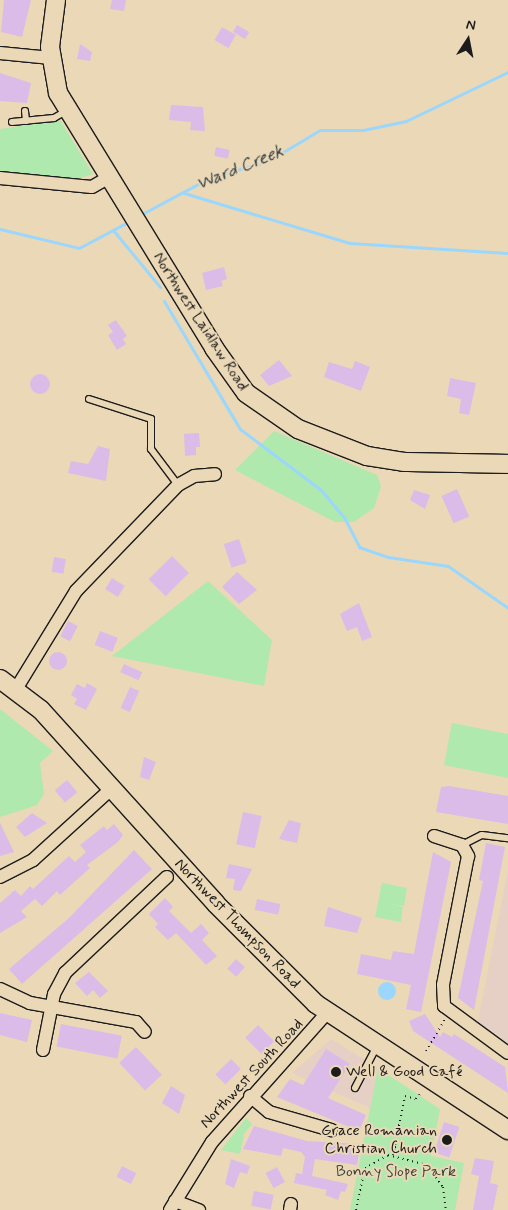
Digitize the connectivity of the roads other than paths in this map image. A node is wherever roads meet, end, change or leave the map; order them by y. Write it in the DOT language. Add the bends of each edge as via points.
graph roads {
  1 [pos="56,0"];
  2 [pos="0,53"];
  3 [pos="51,58"];
  4 [pos="68,110"];
  5 [pos="24,111"];
  6 [pos="26,121"];
  7 [pos="12,122"];
  8 [pos="109,177"];
  9 [pos="0,178"];
  10 [pos="89,399"];
  11 [pos="508,464"];
  12 [pos="215,474"];
  13 [pos="178,485"];
  14 [pos="0,679"];
  15 [pos="16,689"];
  16 [pos="112,788"];
  17 [pos="434,836"];
  18 [pos="508,838"];
  19 [pos="462,845"];
  20 [pos="0,877"];
  21 [pos="166,877"];
  22 [pos="0,989"];
  23 [pos="51,1007"];
  24 [pos="327,1013"];
  25 [pos="145,1032"];
  26 [pos="377,1046"];
  27 [pos="43,1050"];
  28 [pos="507,1051"];
  29 [pos="355,1088"];
  30 [pos="250,1096"];
  31 [pos="331,1130"];
  32 [pos="508,1130"];
  33 [pos="172,1206"];
  34 [pos="199,1210"];
  1 -- 3 [label="street, Northwest Laidlaw Road"];
  2 -- 3 [label="street"];
  3 -- 4 [label="street, Northwest Laidlaw Road" via="58,93"];
  4 -- 6 [label="lane" via="54,118"];
  4 -- 8 [label="street, Northwest Laidlaw Road"];
  5 -- 6 [label="lane"];
  6 -- 7 [label="lane"];
  8 -- 9 [label="street" via="92,186"];
  8 -- 11 [label="street, Northwest Laidlaw Road" via="232,376 268,411 331,444 379,459"];
  10 -- 13 [label="lane" via="151,419 151,448"];
  12 -- 13 [label="street" via="194,476"];
  13 -- 15 [label="street" via="69,599"];
  14 -- 15 [label="street, Northwest Thompson Road"];
  15 -- 16 [label="street, Northwest Thompson Road"];
  16 -- 20 [label="street" via="32,860"];
  16 -- 24 [label="street, Northwest Thompson Road" via="268,959"];
  17 -- 19 [label="street"];
  18 -- 19 [label="lane" via="482,835"];
  19 -- 28 [label="street" via="468,856 466,872 442,997 449,1013"];
  21 -- 23 [label="street" via="65,973"];
  22 -- 23 [label="street" via="21,1000"];
  23 -- 25 [label="street" via="136,1022"];
  23 -- 27 [label="street"];
  24 -- 26 [label="street, Northwest Thompson Road"];
  24 -- 30 [label="street, Northwest South Road"];
  26 -- 29 [label="lane"];
  26 -- 32 [label="street, Northwest Thompson Road"];
  30 -- 31 [label="street" via="269,1112"];
  30 -- 33 [label="street, Northwest South Road" via="203,1153"];
  33 -- 34 [label="street"];
}
